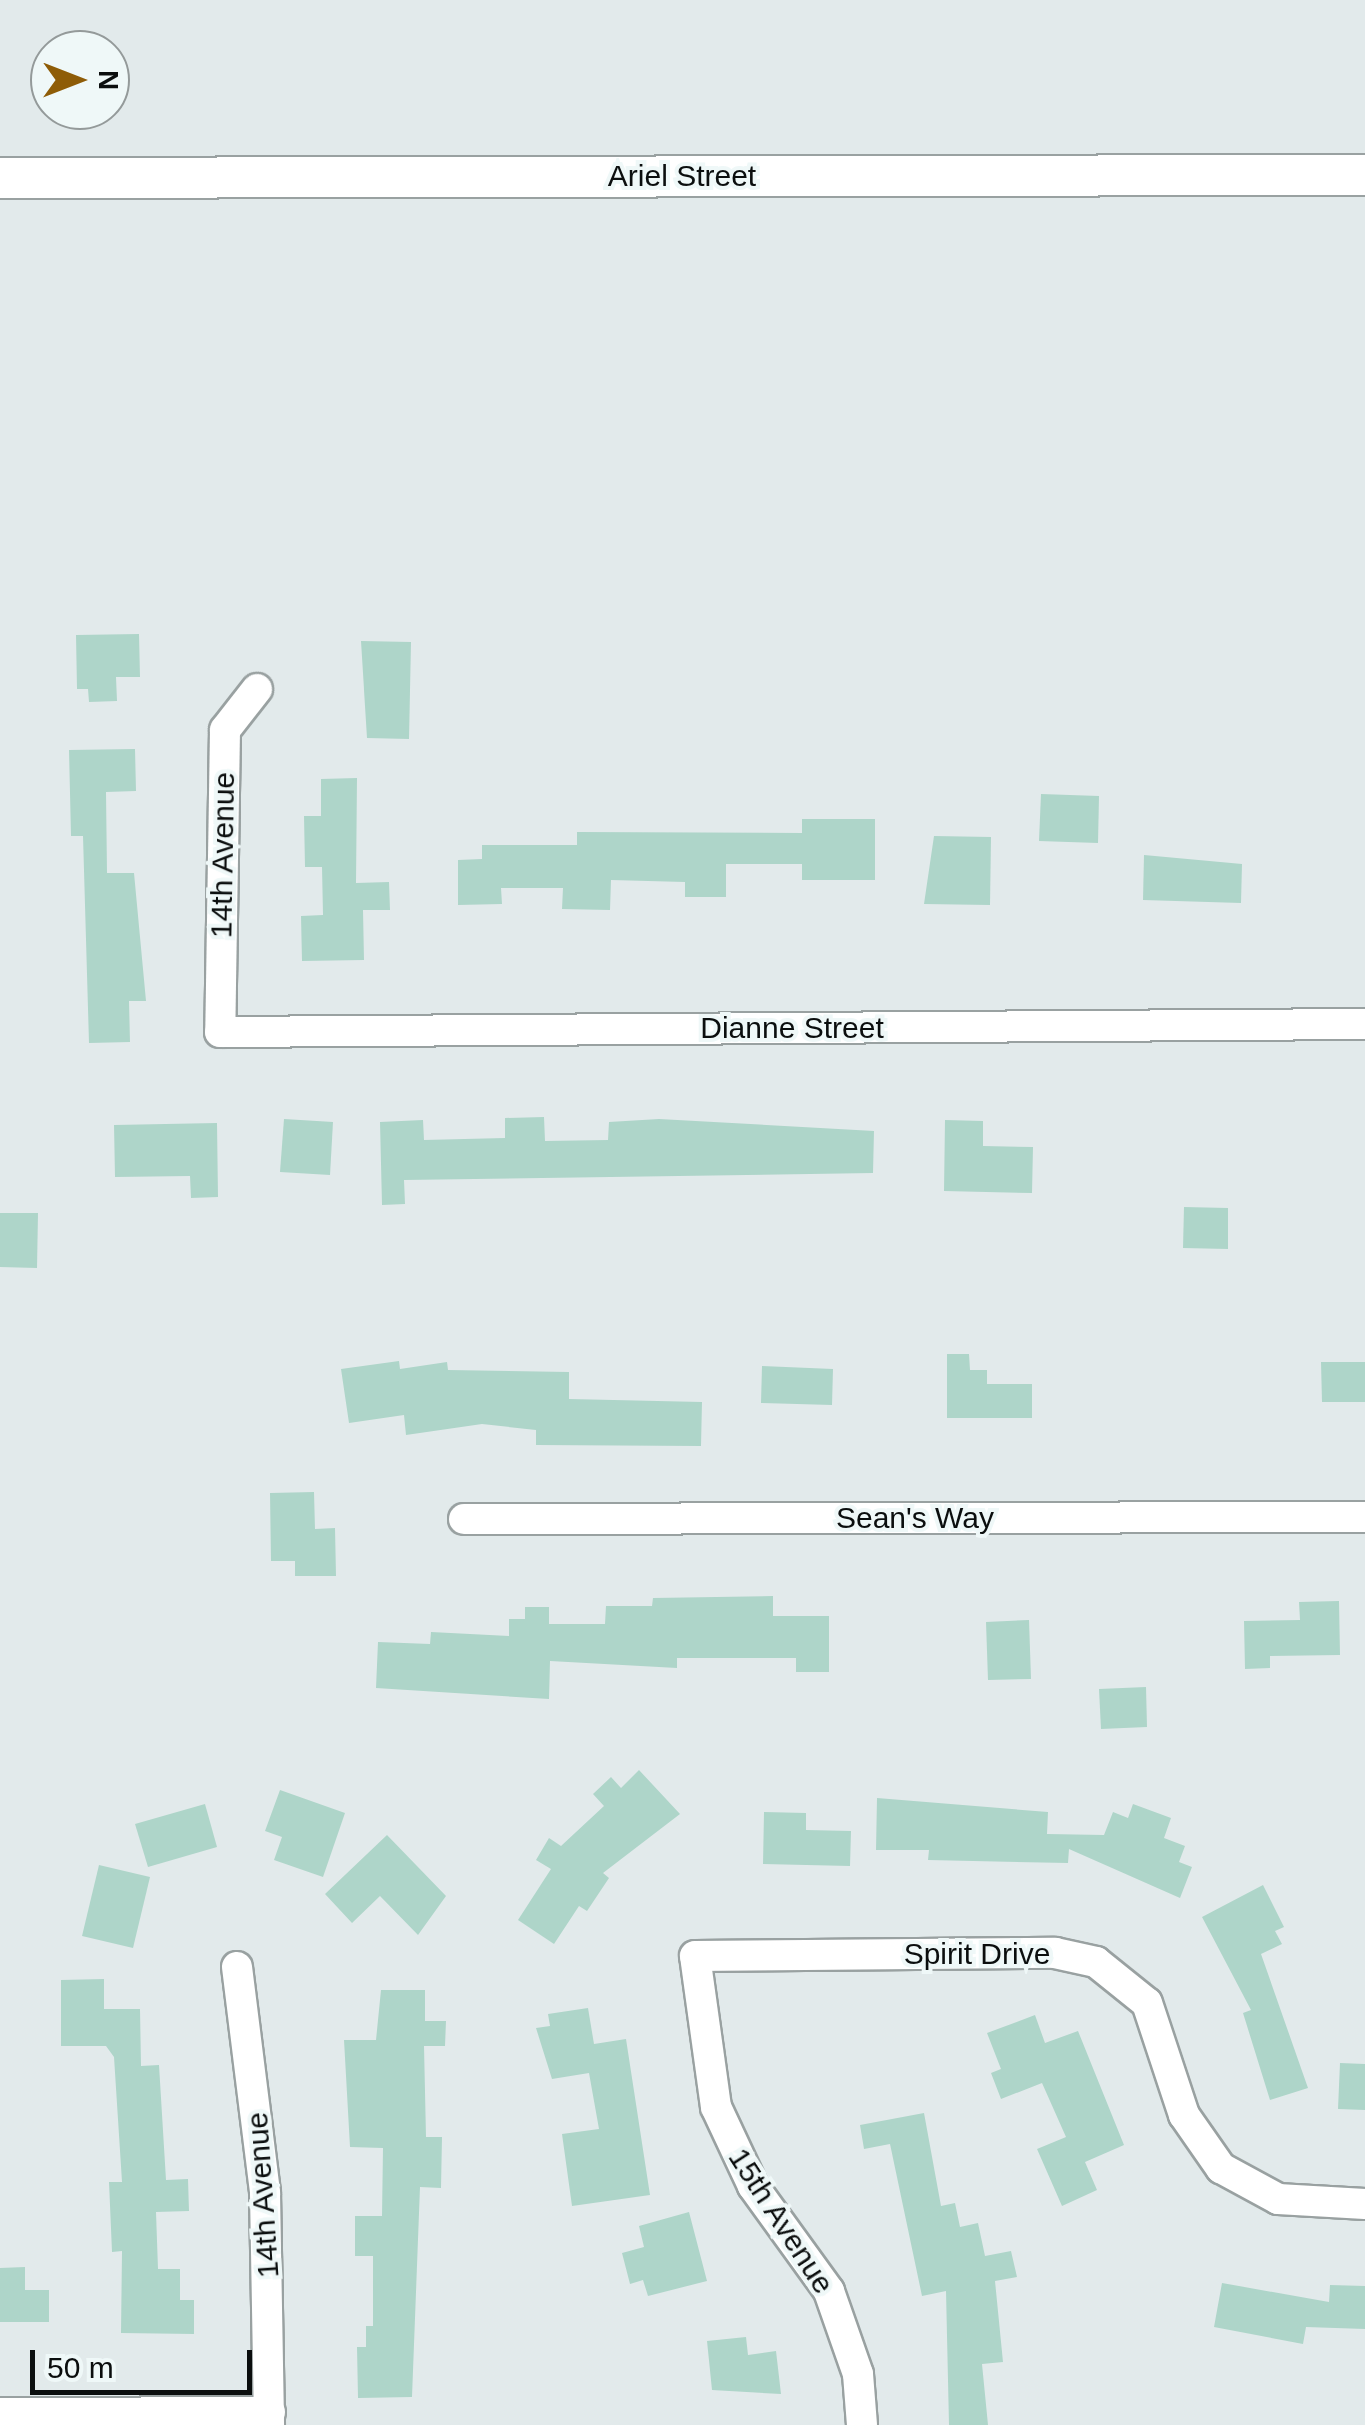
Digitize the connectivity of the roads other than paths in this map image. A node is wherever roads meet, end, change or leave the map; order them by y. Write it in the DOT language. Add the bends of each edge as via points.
graph roads {
  1 [pos="1365,174"];
  2 [pos="0,178"];
  3 [pos="257,688"];
  4 [pos="1365,1024"];
  5 [pos="220,1032"];
  6 [pos="1365,1517"];
  7 [pos="464,1519"];
  8 [pos="695,1956"];
  9 [pos="237,1967"];
  10 [pos="1365,2204"];
  11 [pos="0,2413"];
  12 [pos="269,2418"];
  13 [pos="862,2425"];
  1 -- 2 [label="street, Ariel Street"];
  3 -- 5 [label="street, 14th Avenue" via="225,730"];
  4 -- 5 [label="street, Dianne Street"];
  6 -- 7 [label="street, Sean's Way"];
  8 -- 10 [label="street, Spirit Drive" via="1055,1953 1096,1962 1146,2003 1184,2115 1220,2168 1278,2200"];
  8 -- 13 [label="street, 15th Avenue" via="716,2108 753,2186 829,2291 858,2374"];
  9 -- 12 [label="street, 14th Avenue" via="265,2193"];
  11 -- 12 [label="street"];
}
